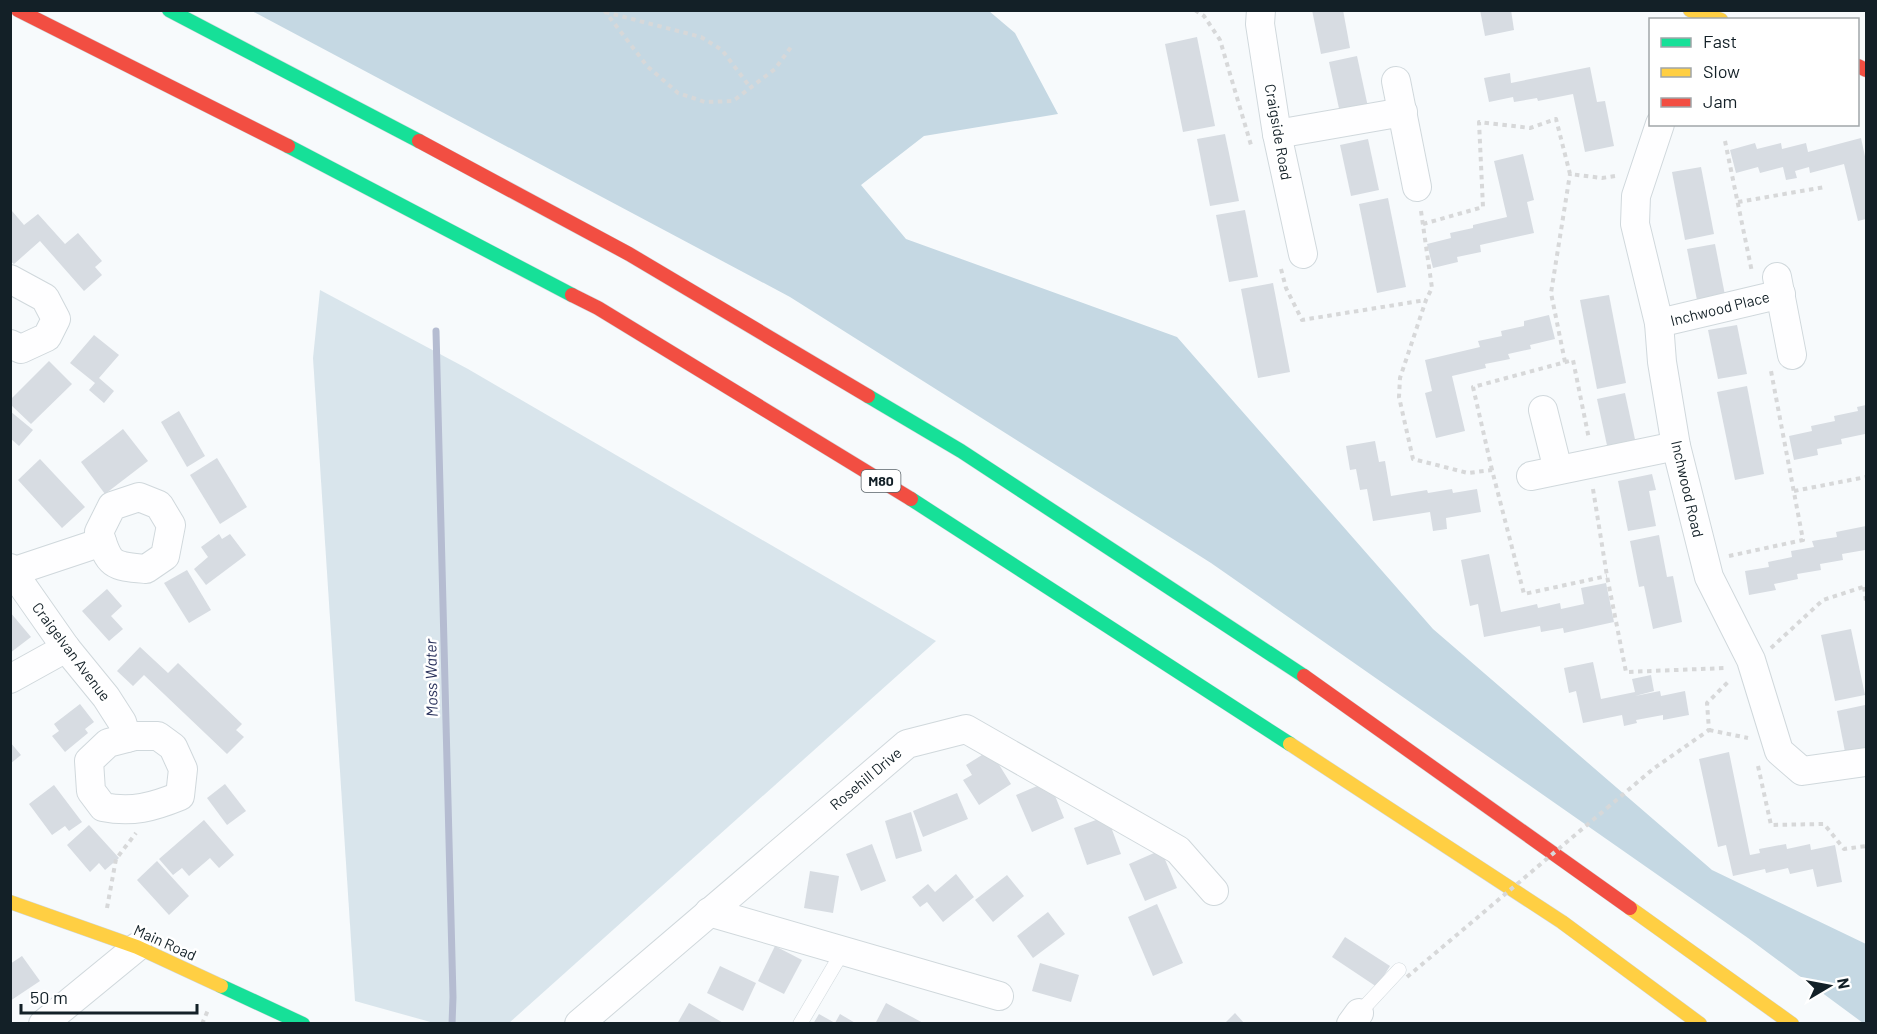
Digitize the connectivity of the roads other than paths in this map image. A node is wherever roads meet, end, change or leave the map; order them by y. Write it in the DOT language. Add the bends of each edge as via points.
graph roads {
  1 [pos="18,10"];
  2 [pos="169,10"];
  3 [pos="1261,10"];
  4 [pos="1396,81"];
  5 [pos="1402,112"];
  6 [pos="1659,126"];
  7 [pos="1277,134"];
  8 [pos="1417,187"];
  9 [pos="1303,254"];
  10 [pos="10,279"];
  11 [pos="1659,323"];
  12 [pos="10,344"];
  13 [pos="1781,362"];
  14 [pos="1543,410"];
  15 [pos="1676,446"];
  16 [pos="102,542"];
  17 [pos="11,570"];
  18 [pos="66,648"];
  19 [pos="10,679"];
  20 [pos="127,738"];
  21 [pos="1866,762"];
  22 [pos="1214,891"];
  23 [pos="10,902"];
  24 [pos="709,912"];
  25 [pos="137,947"];
  26 [pos="843,951"];
  27 [pos="1403,974"];
  28 [pos="999,996"];
  29 [pos="1355,1018"];
  30 [pos="43,1023"];
  31 [pos="303,1023"];
  32 [pos="579,1023"];
  33 [pos="800,1023"];
  34 [pos="1700,1023"];
  35 [pos="1792,1023"];
  1 -- 34 [label="main road, M80" via="268,135 598,308 913,500 1260,724 1562,922"];
  2 -- 35 [label="main road" via="629,254 961,451 1291,667"];
  3 -- 7 [label="street, Craigside Road"];
  4 -- 5 [label="street"];
  5 -- 7 [label="street"];
  5 -- 8 [label="street"];
  6 -- 11 [label="street, Inchwood Road" via="1636,196 1635,224"];
  7 -- 9 [label="street, Craigside Road"];
  10 -- 12 [label="street" via="45,298 56,319 47,337 21,349"];
  11 -- 13 [label="street, Inchwood Place" via="1772,289"];
  11 -- 15 [label="street, Inchwood Road"];
  14 -- 15 [label="street" via="1545,473"];
  15 -- 21 [label="street, Inchwood Road" via="1708,577 1751,660 1779,751 1802,771"];
  16 -- 17 [label="street"];
  17 -- 18 [label="street, Craigelvan Avenue"];
  18 -- 19 [label="street"];
  18 -- 20 [label="street, Craigelvan Avenue" via="106,697"];
  20 -- 20 [label="street" via="108,743 89,761 91,791 103,807 120,811 139,809 180,796 183,769 173,747 158,736"];
  22 -- 24 [label="street, Rosehill Drive" via="1178,850 966,729 907,744"];
  23 -- 25 [label="main road, Main Road"];
  24 -- 26 [label="street"];
  24 -- 32 [label="street, Rosehill Drive"];
  25 -- 30 [label="street"];
  25 -- 31 [label="main road, Main Road"];
  26 -- 28 [label="street"];
  26 -- 33 [label="lane"];
  27 -- 29 [label="lane"];
}
